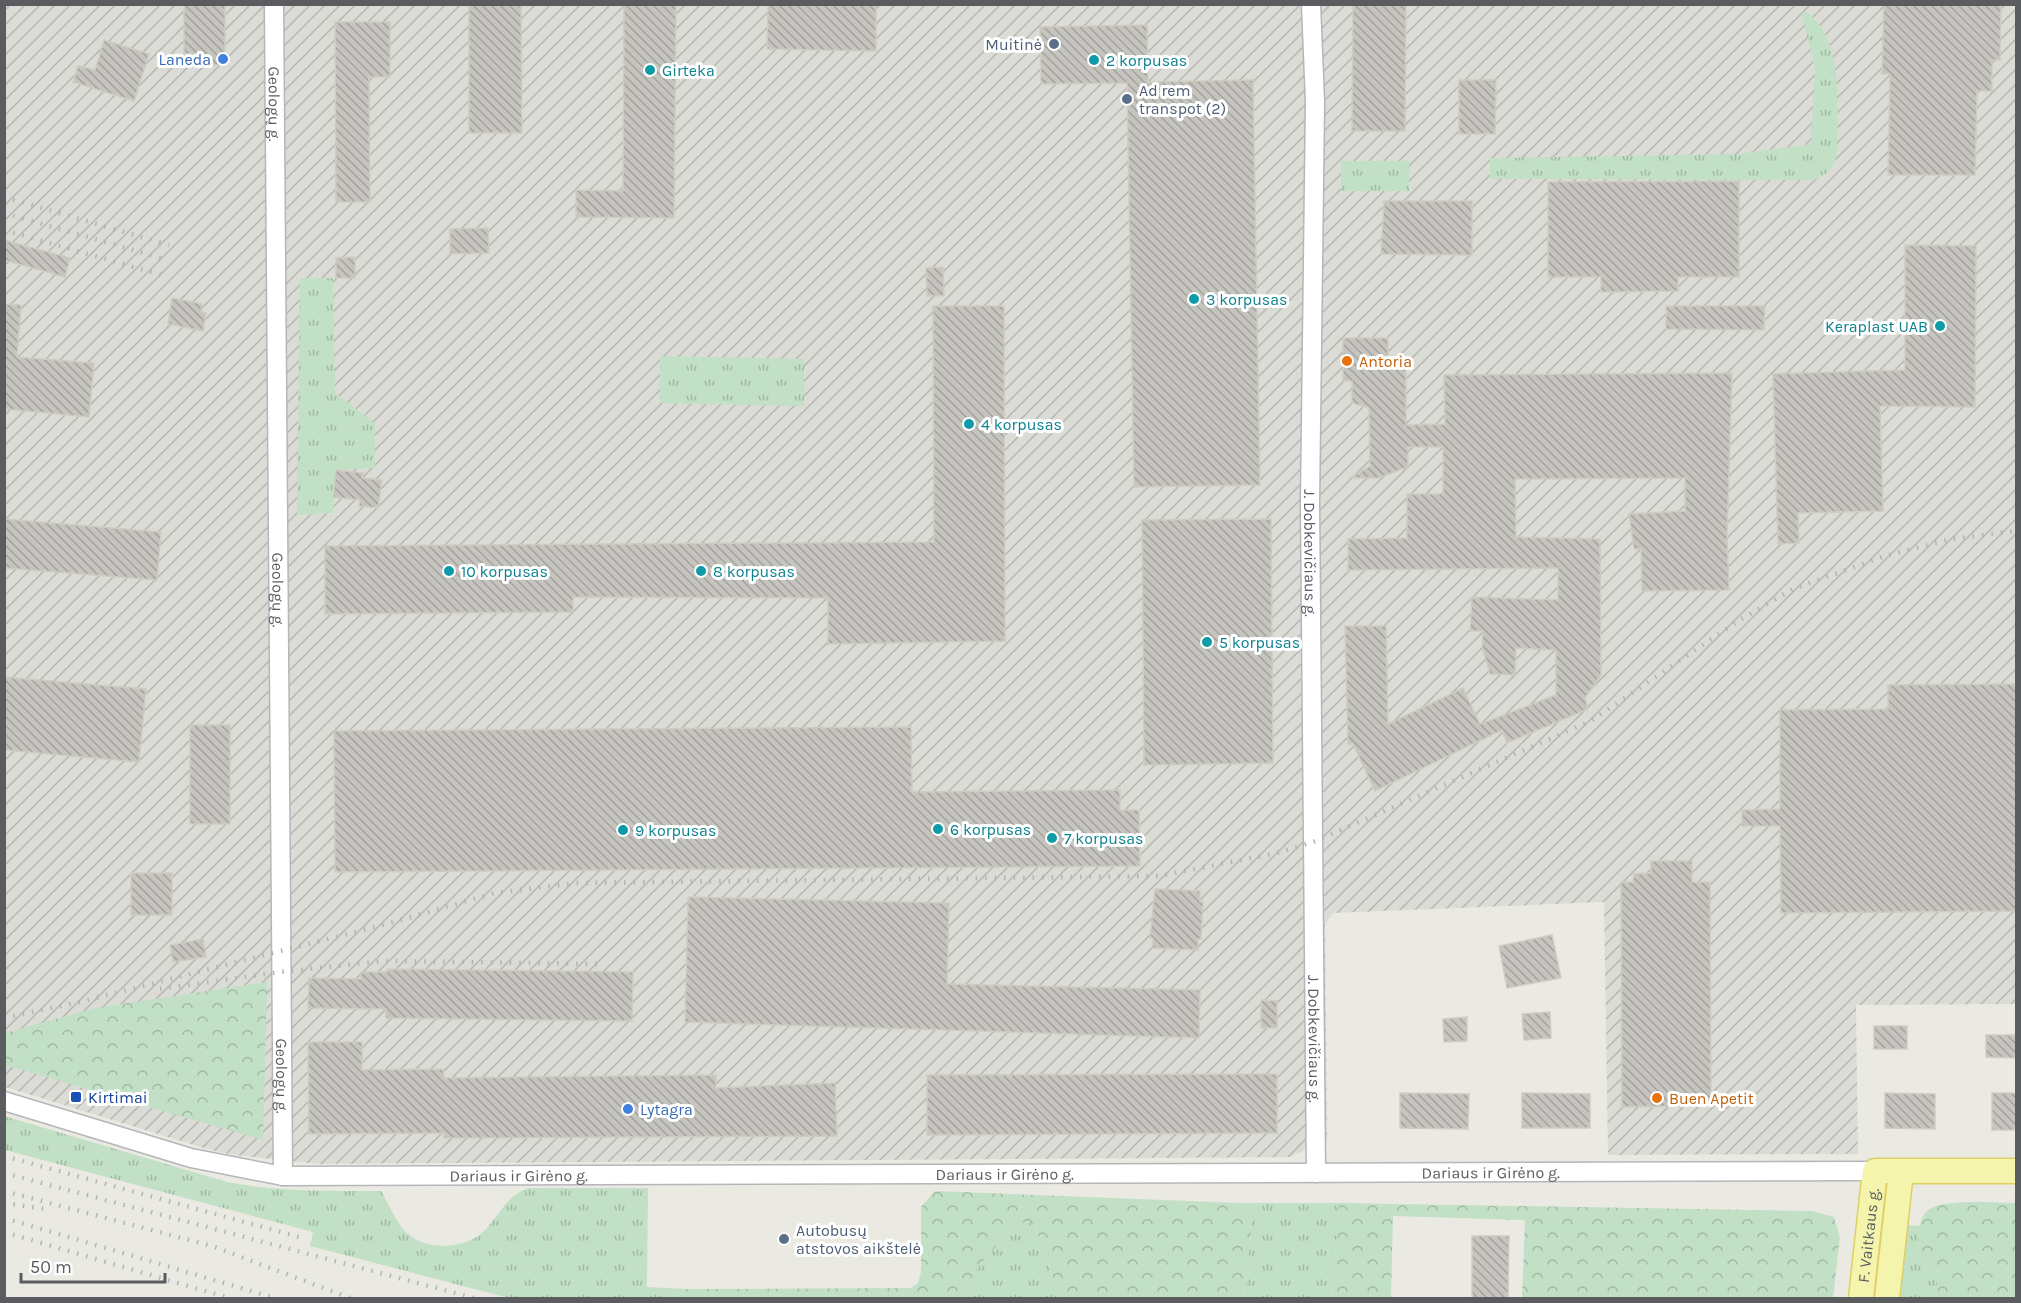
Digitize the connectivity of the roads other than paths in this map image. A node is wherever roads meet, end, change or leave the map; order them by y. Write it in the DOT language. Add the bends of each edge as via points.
graph roads {
  1 [pos="274,4"];
  2 [pos="1311,4"];
  3 [pos="4,1101"];
  4 [pos="1875,1171"];
  5 [pos="2016,1171"];
  6 [pos="1901,1172"];
  7 [pos="1317,1173"];
  8 [pos="283,1176"];
  9 [pos="1861,1299"];
  10 [pos="1887,1299"];
  1 -- 8 [label="street, Geologų g."];
  2 -- 7 [label="street, J. Dobkevičiaus g." via="1315,112 1310,600"];
  3 -- 8 [label="street, Dariaus ir Girėno g." via="191,1158"];
  4 -- 6 [label="main road, Dariaus ir Girėno g."];
  4 -- 7 [label="street, Dariaus ir Girėno g."];
  4 -- 9 [label="main road, F. Vaitkaus g."];
  5 -- 6 [label="main road, Dariaus ir Girėno g."];
  6 -- 10 [label="main road, F. Vaitkaus g."];
  7 -- 8 [label="street, Dariaus ir Girėno g."];
}
